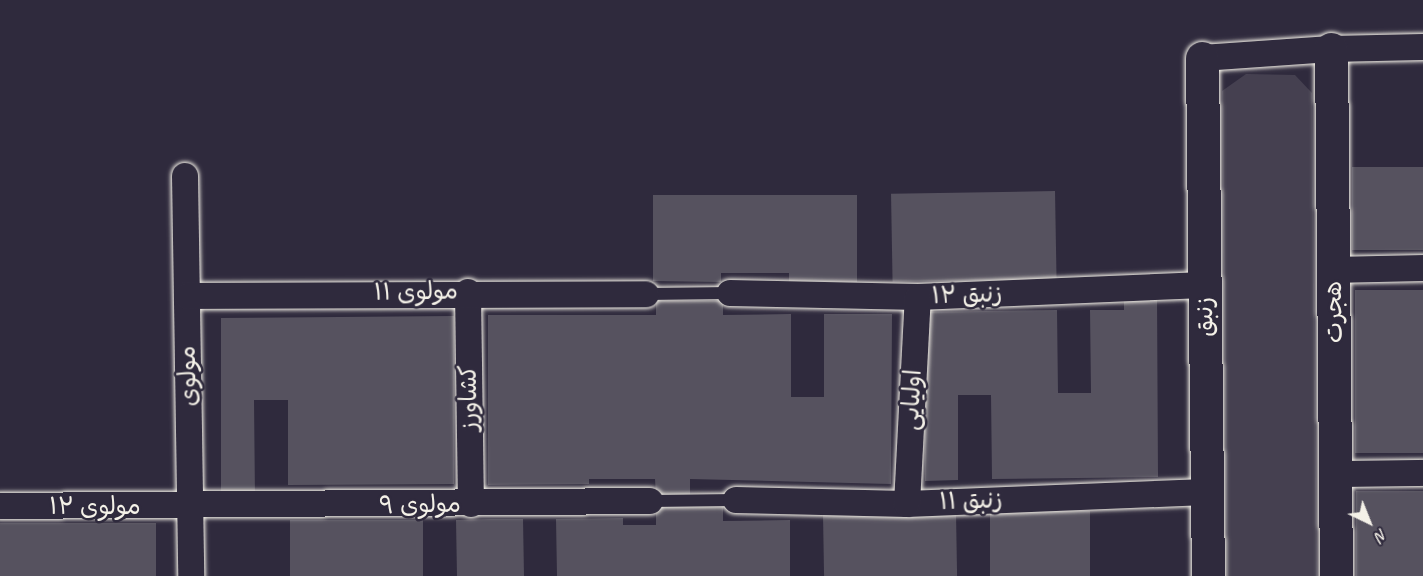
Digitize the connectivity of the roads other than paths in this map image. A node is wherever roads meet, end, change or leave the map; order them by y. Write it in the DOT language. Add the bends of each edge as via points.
graph roads {
  1 [pos="1423,47"];
  2 [pos="1331,49"];
  3 [pos="1202,58"];
  4 [pos="185,176"];
  5 [pos="1423,268"];
  6 [pos="1333,270"];
  7 [pos="1204,285"];
  8 [pos="468,292"];
  9 [pos="730,293"];
  10 [pos="646,294"];
  11 [pos="187,296"];
  12 [pos="918,297"];
  13 [pos="1423,473"];
  14 [pos="1336,474"];
  15 [pos="1206,492"];
  16 [pos="736,500"];
  17 [pos="650,501"];
  18 [pos="471,504"];
  19 [pos="907,504"];
  20 [pos="0,506"];
  21 [pos="190,508"];
  22 [pos="191,576"];
  23 [pos="1208,576"];
  24 [pos="1336,576"];
  1 -- 2 [label="street"];
  2 -- 3 [label="street"];
  2 -- 6 [label="street, هجرت"];
  3 -- 7 [label="street, زنبق"];
  4 -- 11 [label="street, مولوی"];
  5 -- 6 [label="street"];
  6 -- 14 [label="street, هجرت"];
  7 -- 12 [label="street, زنبق ۱۲"];
  7 -- 15 [label="street, زنبق"];
  8 -- 10 [label="street, مولوی ۱۱"];
  8 -- 11 [label="street, مولوی ۱۱"];
  8 -- 18 [label="street, کشاورز"];
  9 -- 10 [label="lane"];
  9 -- 12 [label="street, زنبق ۱۲"];
  11 -- 21 [label="street, مولوی"];
  12 -- 19 [label="street, اولیایی"];
  13 -- 14 [label="street"];
  14 -- 24 [label="street, هجرت"];
  15 -- 19 [label="street, زنبق ۱۱"];
  15 -- 23 [label="street, زنبق"];
  16 -- 17 [label="lane"];
  16 -- 19 [label="street, زنبق ۱۱"];
  17 -- 18 [label="street, مولوی ۹"];
  18 -- 21 [label="street, مولوی ۹"];
  20 -- 21 [label="street, مولوی ۱۲"];
  21 -- 22 [label="street, مولوی"];
}
